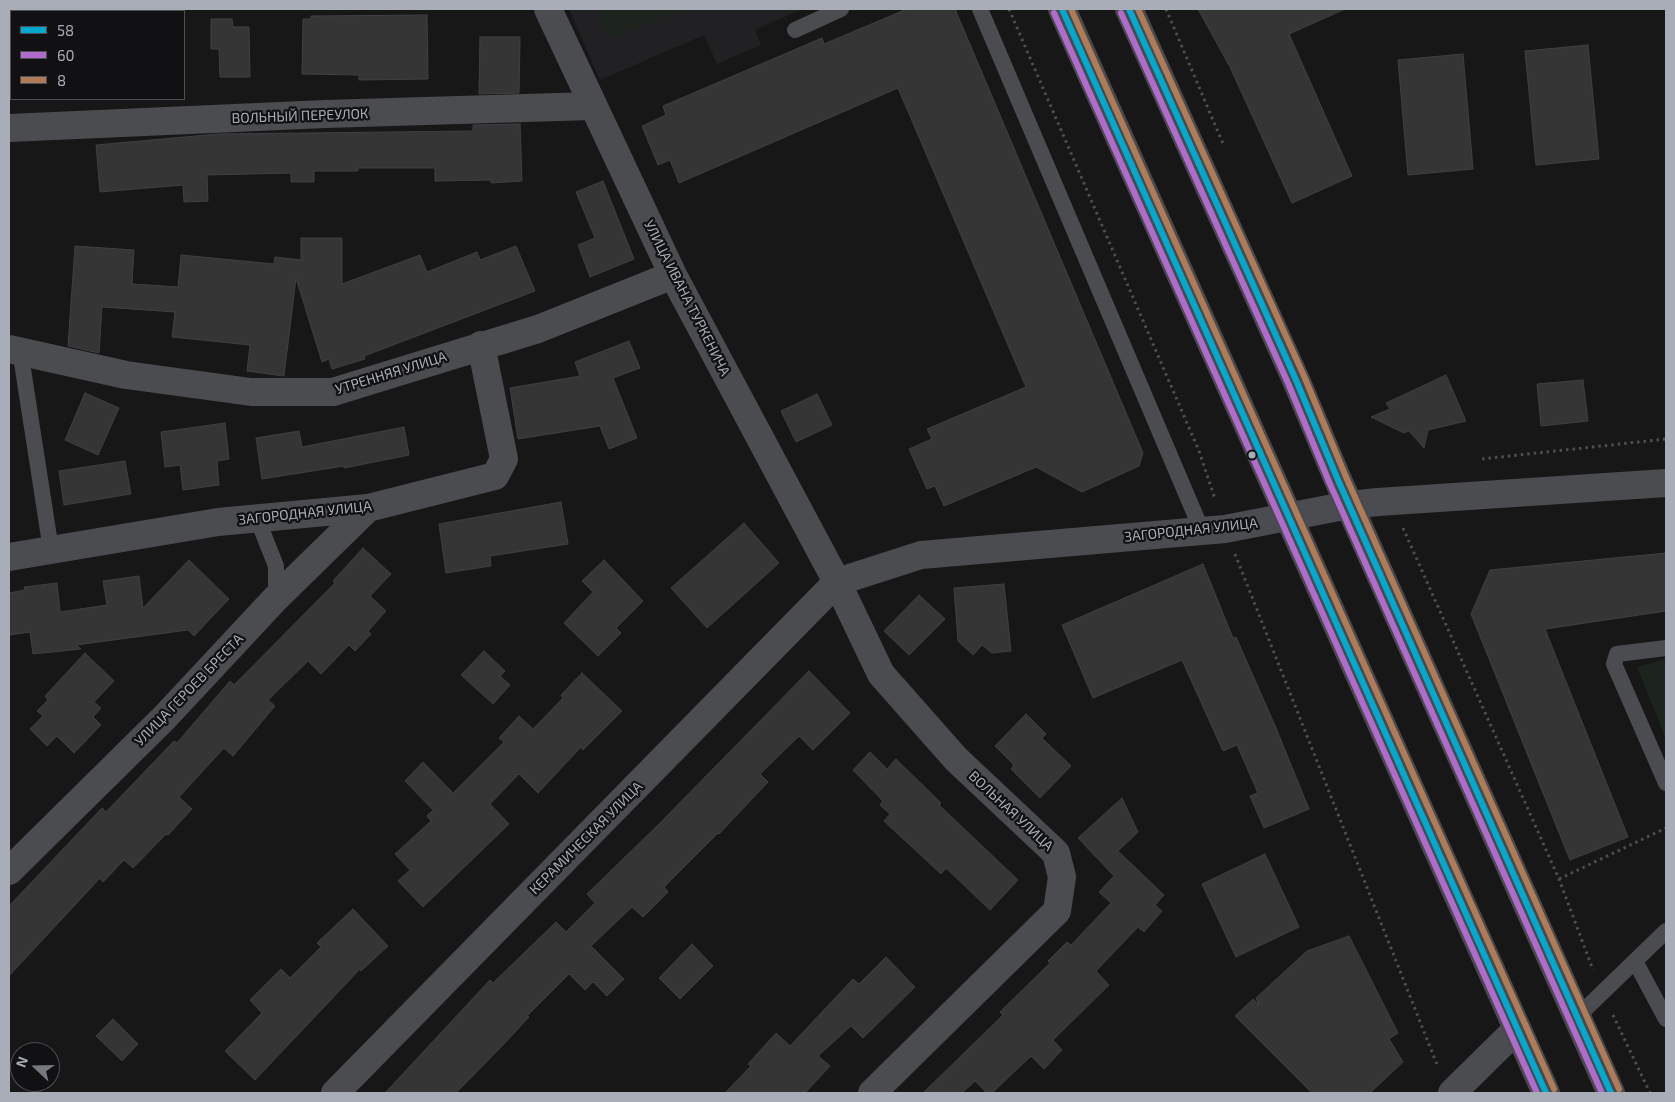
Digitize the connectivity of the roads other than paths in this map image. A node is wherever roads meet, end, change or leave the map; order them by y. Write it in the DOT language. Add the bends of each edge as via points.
graph roads {
  1 [pos="548,9"];
  2 [pos="841,9"];
  3 [pos="980,9"];
  4 [pos="1062,9"];
  5 [pos="1129,9"];
  6 [pos="795,30"];
  7 [pos="592,106"];
  8 [pos="9,128"];
  9 [pos="673,275"];
  10 [pos="481,345"];
  11 [pos="14,349"];
  12 [pos="1666,483"];
  13 [pos="1349,505"];
  14 [pos="368,508"];
  15 [pos="257,518"];
  16 [pos="1289,518"];
  17 [pos="1214,530"];
  18 [pos="51,550"];
  19 [pos="9,557"];
  20 [pos="837,582"];
  21 [pos="276,598"];
  22 [pos="1666,648"];
  23 [pos="1666,783"];
  24 [pos="9,871"];
  25 [pos="1666,931"];
  26 [pos="1635,961"];
  27 [pos="1577,1017"];
  28 [pos="1666,1019"];
  29 [pos="1517,1029"];
  30 [pos="335,1093"];
  31 [pos="872,1093"];
  32 [pos="1452,1093"];
  33 [pos="1546,1093"];
  34 [pos="1611,1093"];
  1 -- 7 [label="street, УЛИЦА ИВАНА ТУРКЕНИЧА"];
  2 -- 6 [label="lane"];
  3 -- 17 [label="lane"];
  4 -- 16 [label="main road"];
  5 -- 13 [label="main road"];
  7 -- 8 [label="street, ВОЛЬНЫЙ ПЕРЕУЛОК"];
  7 -- 9 [label="street, УЛИЦА ИВАНА ТУРКЕНИЧА"];
  9 -- 10 [label="street, УТРЕННЯЯ УЛИЦА" via="538,329"];
  9 -- 20 [label="street, УЛИЦА ИВАНА ТУРКЕНИЧА"];
  10 -- 11 [label="street, УТРЕННЯЯ УЛИЦА" via="333,392 250,392 126,375"];
  10 -- 14 [label="street, ЗАГОРОДНАЯ УЛИЦА" via="504,459 495,476"];
  11 -- 18 [label="lane"];
  12 -- 13 [label="street, ЗАГОРОДНАЯ УЛИЦА"];
  13 -- 16 [label="street, ЗАГОРОДНАЯ УЛИЦА"];
  13 -- 27 [label="main road"];
  14 -- 15 [label="street, ЗАГОРОДНАЯ УЛИЦА"];
  14 -- 21 [label="street, УЛИЦА ГЕРОЕВ БРЕСТА"];
  15 -- 18 [label="street, ЗАГОРОДНАЯ УЛИЦА"];
  15 -- 21 [label="lane" via="276,566"];
  16 -- 17 [label="street, ЗАГОРОДНАЯ УЛИЦА"];
  16 -- 29 [label="main road"];
  17 -- 20 [label="street, ЗАГОРОДНАЯ УЛИЦА" via="921,555"];
  18 -- 19 [label="street, ЗАГОРОДНАЯ УЛИЦА"];
  20 -- 30 [label="street, КЕРАМИЧЕСКАЯ УЛИЦА"];
  20 -- 31 [label="street, ВОЛЬНАЯ УЛИЦА" via="881,674 956,759 1056,853 1062,877 1058,911"];
  21 -- 24 [label="street, УЛИЦА ГЕРОЕВ БРЕСТА" via="164,718"];
  22 -- 23 [label="lane" via="1618,654 1614,664"];
  25 -- 26 [label="lane"];
  26 -- 27 [label="lane"];
  26 -- 28 [label="lane"];
  27 -- 34 [label="main road"];
  29 -- 32 [label="street"];
  29 -- 33 [label="main road"];
}
